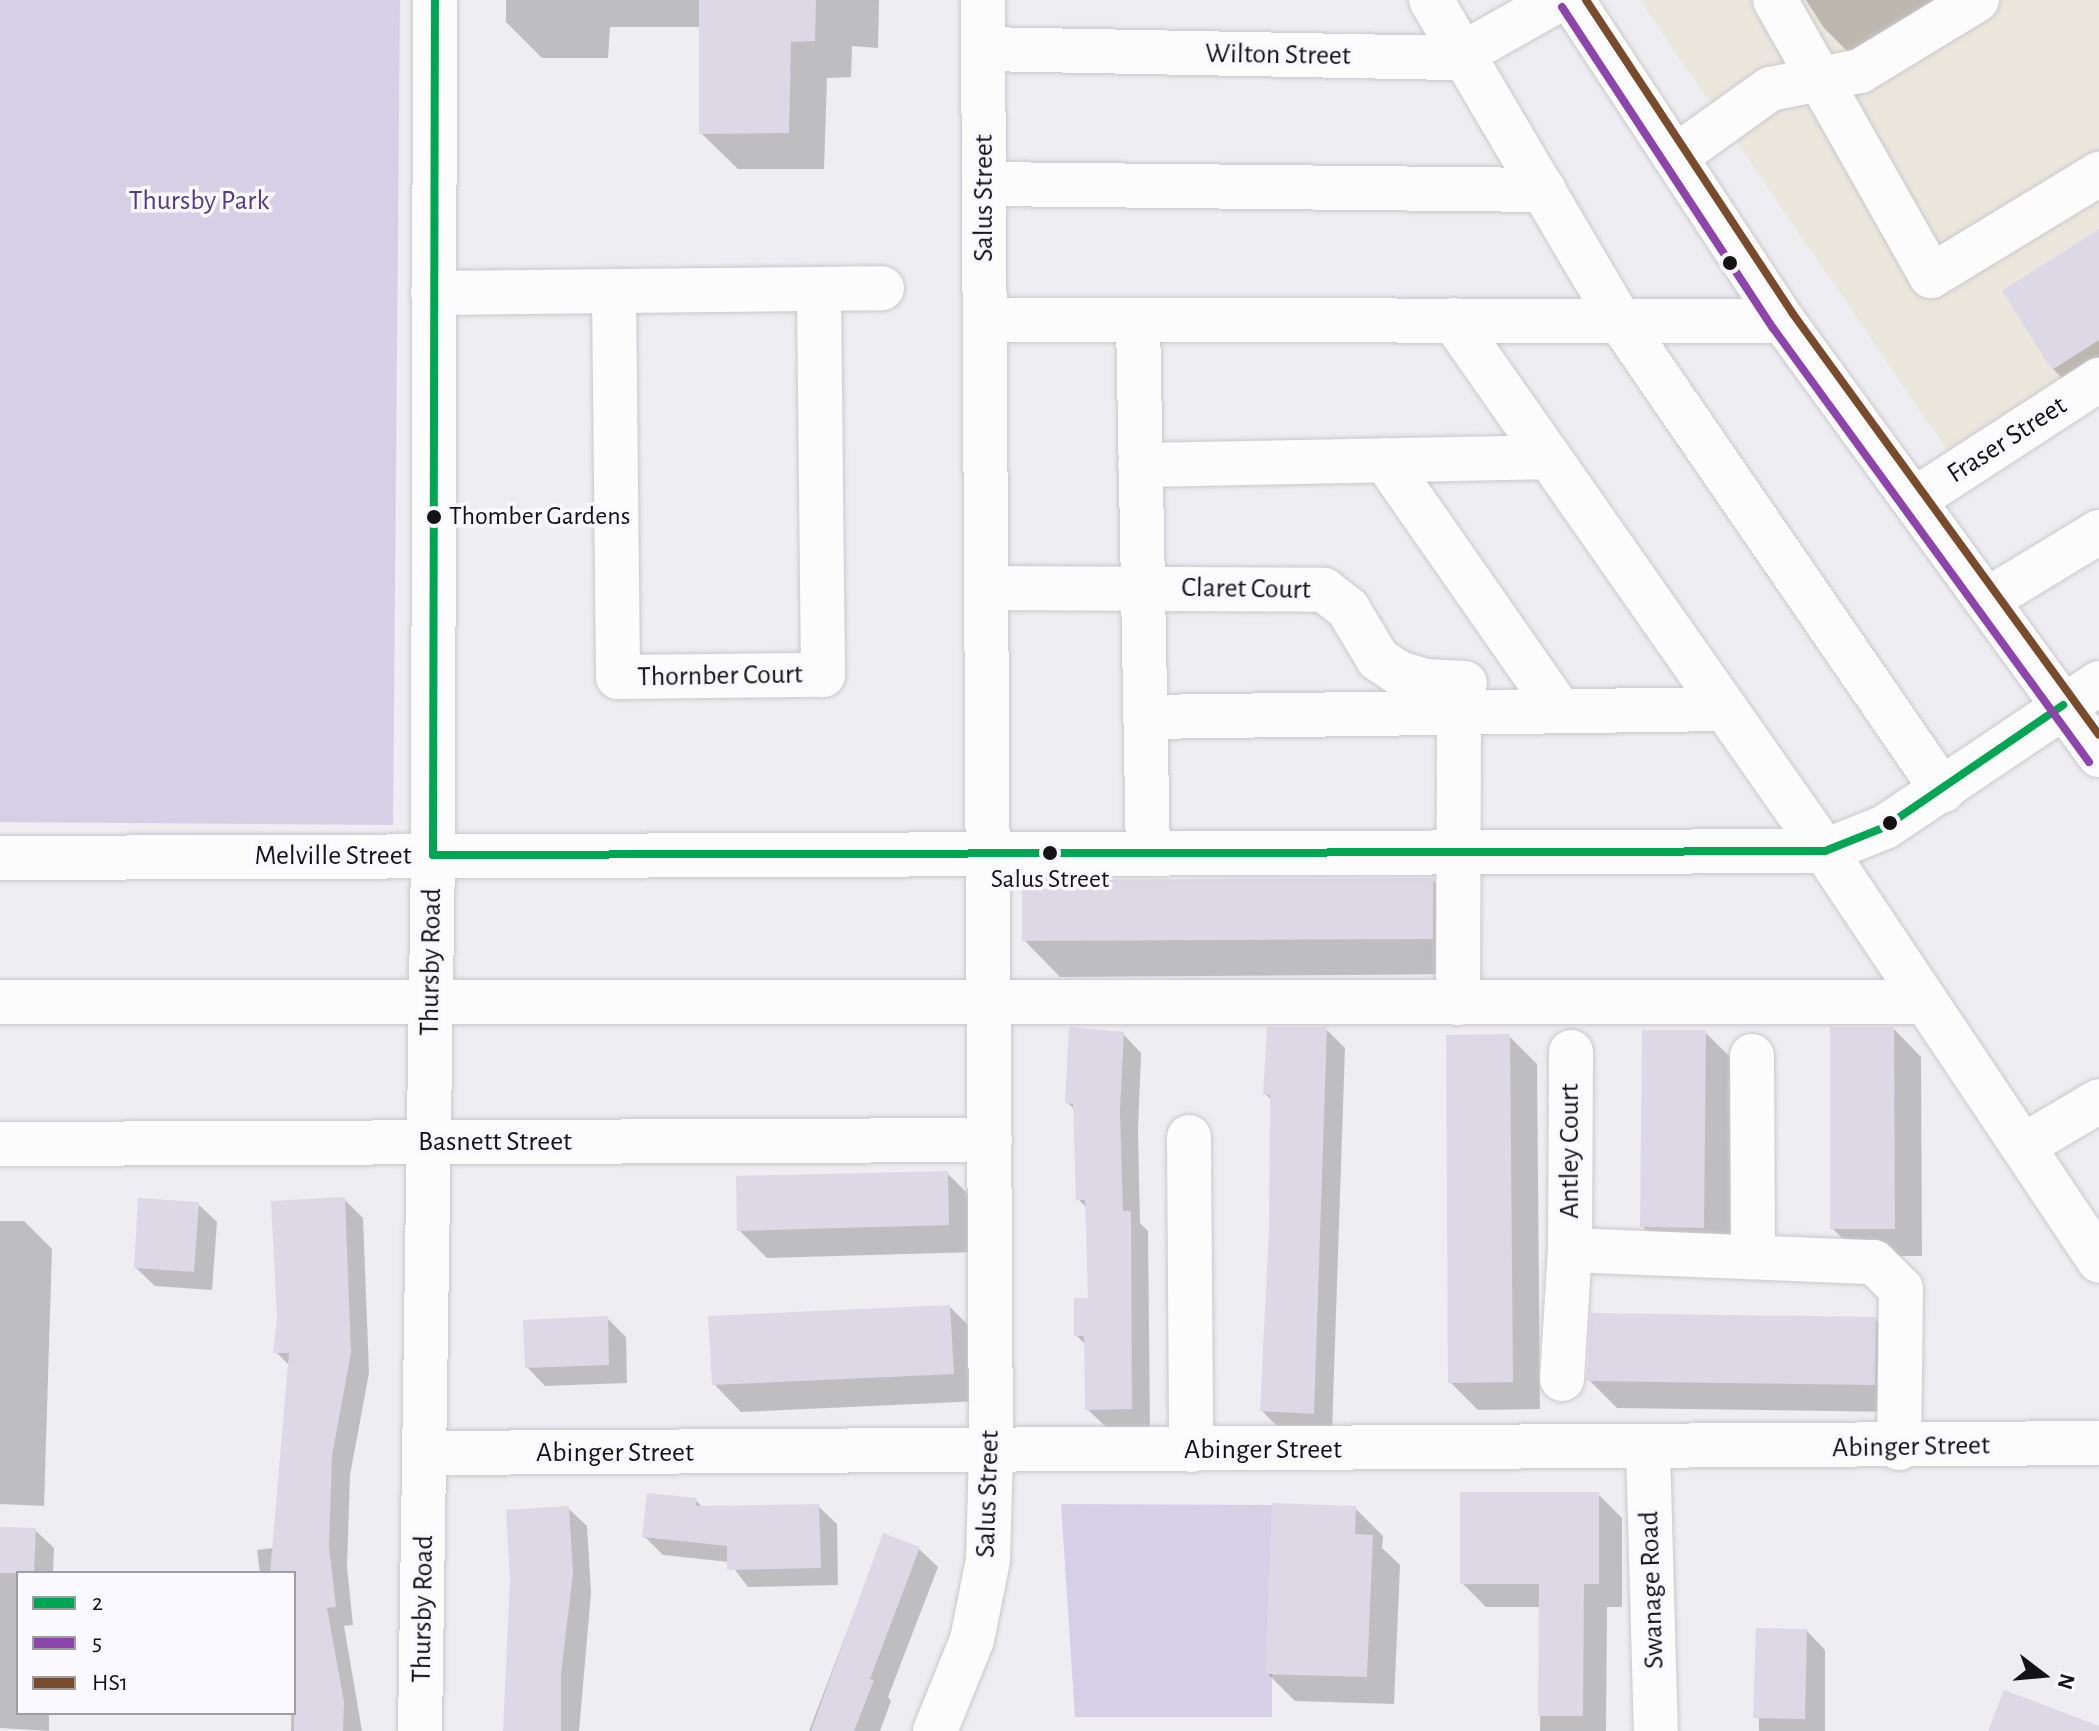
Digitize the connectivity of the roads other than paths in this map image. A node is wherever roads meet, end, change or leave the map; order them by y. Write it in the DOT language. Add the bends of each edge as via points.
graph roads {
  1 [pos="435,0"];
  2 [pos="983,0"];
  3 [pos="1431,0"];
  4 [pos="1558,0"];
  5 [pos="1572,0"];
  6 [pos="1775,0"];
  7 [pos="1977,0"];
  8 [pos="984,49"];
  9 [pos="1464,53"];
  10 [pos="1821,81"];
  11 [pos="1675,157"];
  12 [pos="2099,174"];
  13 [pos="984,184"];
  14 [pos="1544,190"];
  15 [pos="882,288"];
  16 [pos="819,289"];
  17 [pos="614,291"];
  18 [pos="433,293"];
  19 [pos="985,320"];
  20 [pos="1138,320"];
  21 [pos="1453,320"];
  22 [pos="1620,321"];
  23 [pos="1783,321"];
  24 [pos="2099,380"];
  25 [pos="1549,457"];
  26 [pos="1385,460"];
  27 [pos="1140,465"];
  28 [pos="1914,500"];
  29 [pos="2099,532"];
  30 [pos="1142,587"];
  31 [pos="987,588"];
  32 [pos="1987,600"];
  33 [pos="2081,694"];
  34 [pos="1462,698"];
  35 [pos="1725,709"];
  36 [pos="1560,711"];
  37 [pos="1145,717"];
  38 [pos="2099,755"];
  39 [pos="1943,791"];
  40 [pos="1825,851"];
  41 [pos="988,852"];
  42 [pos="1148,853"];
  43 [pos="1460,853"];
  44 [pos="433,855"];
  45 [pos="0,858"];
  46 [pos="0,1002"];
  47 [pos="429,1002"];
  48 [pos="1926,1002"];
  49 [pos="1458,1003"];
  50 [pos="989,1004"];
  51 [pos="1571,1052"];
  52 [pos="1752,1056"];
  53 [pos="2099,1101"];
  54 [pos="1189,1137"];
  55 [pos="990,1140"];
  56 [pos="428,1142"];
  57 [pos="0,1144"];
  58 [pos="2023,1146"];
  59 [pos="1570,1250"];
  60 [pos="1753,1254"];
  61 [pos="2099,1261"];
  62 [pos="1562,1379"];
  63 [pos="2099,1443"];
  64 [pos="1899,1448"];
  65 [pos="1648,1449"];
  66 [pos="1191,1450"];
  67 [pos="427,1453"];
  68 [pos="991,1454"];
  69 [pos="420,1731"];
  70 [pos="935,1731"];
  71 [pos="1656,1731"];
  1 -- 18 [label="street, Thursby Road"];
  2 -- 8 [label="street, Salus Street"];
  3 -- 9 [label="street"];
  4 -- 9 [label="street, Wilton Street"];
  5 -- 11 [label="street"];
  6 -- 10 [label="street"];
  7 -- 10 [label="street" via="1860,71"];
  8 -- 9 [label="street, Wilton Street" via="1455,58"];
  8 -- 13 [label="street, Salus Street"];
  9 -- 14 [label="street"];
  10 -- 11 [label="street" via="1770,89"];
  10 -- 12 [label="street" via="1931,276"];
  11 -- 23 [label="street"];
  13 -- 14 [label="street"];
  13 -- 19 [label="street, Salus Street"];
  14 -- 22 [label="street"];
  15 -- 16 [label="street"];
  16 -- 17 [label="street"];
  16 -- 17 [label="street, Thornber Court" via="823,675 618,677"];
  17 -- 18 [label="street"];
  18 -- 44 [label="street, Thursby Road"];
  19 -- 20 [label="street"];
  19 -- 31 [label="street, Salus Street"];
  20 -- 21 [label="street"];
  20 -- 27 [label="street"];
  21 -- 22 [label="street"];
  21 -- 25 [label="street"];
  22 -- 23 [label="street"];
  22 -- 39 [label="street"];
  23 -- 28 [label="street"];
  24 -- 28 [label="street, Fraser Street"];
  25 -- 26 [label="street"];
  25 -- 35 [label="street"];
  26 -- 27 [label="street"];
  26 -- 36 [label="street"];
  27 -- 30 [label="street"];
  28 -- 32 [label="street"];
  29 -- 32 [label="street"];
  30 -- 31 [label="street, Claret Court"];
  30 -- 34 [label="street, Claret Court" via="1324,590 1348,609 1378,659"];
  30 -- 37 [label="street"];
  31 -- 41 [label="street, Salus Street"];
  32 -- 33 [label="street"];
  33 -- 38 [label="street"];
  33 -- 39 [label="street, Melville Street"];
  34 -- 36 [label="street"];
  34 -- 37 [label="street"];
  34 -- 43 [label="street"];
  35 -- 36 [label="street"];
  35 -- 40 [label="street"];
  37 -- 42 [label="street"];
  39 -- 40 [label="street, Melville Street" via="1885,827"];
  40 -- 43 [label="street, Melville Street"];
  40 -- 48 [label="street"];
  41 -- 42 [label="street, Melville Street"];
  41 -- 44 [label="street, Melville Street"];
  41 -- 50 [label="street, Salus Street"];
  42 -- 43 [label="street, Melville Street"];
  43 -- 49 [label="street"];
  44 -- 45 [label="street, Melville Street"];
  44 -- 47 [label="street, Thursby Road"];
  46 -- 47 [label="street"];
  47 -- 50 [label="street"];
  47 -- 56 [label="street, Thursby Road"];
  48 -- 49 [label="street"];
  48 -- 58 [label="street"];
  49 -- 50 [label="street"];
  50 -- 55 [label="street, Salus Street"];
  51 -- 59 [label="street, Antley Court"];
  52 -- 60 [label="street"];
  53 -- 58 [label="street"];
  54 -- 66 [label="street"];
  55 -- 56 [label="street, Basnett Street"];
  55 -- 68 [label="street, Salus Street"];
  56 -- 57 [label="street, Basnett Street"];
  56 -- 67 [label="street, Thursby Road"];
  58 -- 61 [label="street"];
  59 -- 60 [label="street, Antley Court"];
  59 -- 62 [label="street, Antley Court"];
  60 -- 64 [label="street, Antley Court" via="1874,1262 1901,1289"];
  63 -- 64 [label="street, Abinger Street"];
  64 -- 65 [label="street, Abinger Street"];
  65 -- 66 [label="street, Abinger Street"];
  65 -- 71 [label="street, Swanage Road"];
  66 -- 68 [label="street, Abinger Street"];
  67 -- 68 [label="street, Abinger Street"];
  67 -- 69 [label="street, Thursby Road"];
  68 -- 70 [label="street, Salus Street" via="988,1560 972,1640"];
}
